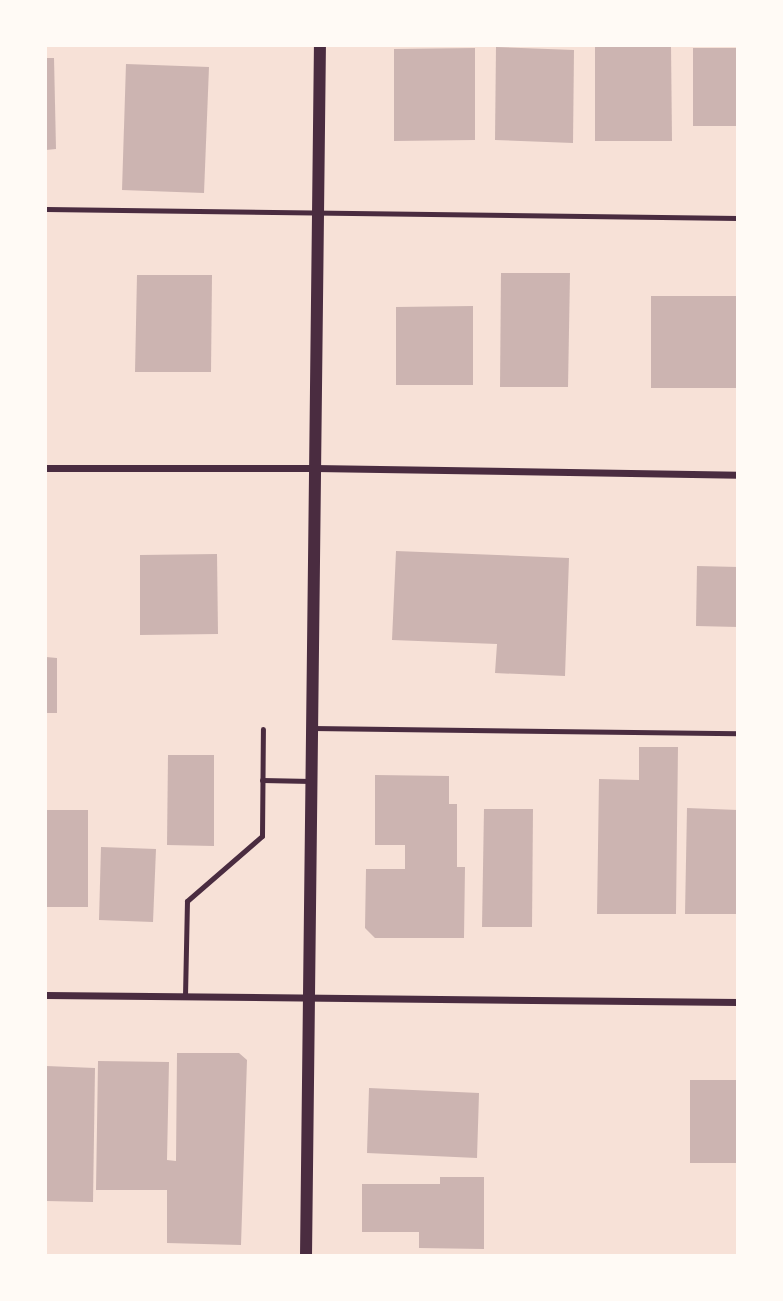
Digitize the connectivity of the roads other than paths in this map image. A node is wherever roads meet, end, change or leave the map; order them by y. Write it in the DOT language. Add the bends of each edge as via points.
graph roads {
  1 [pos="320,46"];
  2 [pos="46,209"];
  3 [pos="318,213"];
  4 [pos="737,218"];
  5 [pos="46,468"];
  6 [pos="315,468"];
  7 [pos="737,475"];
  8 [pos="312,728"];
  9 [pos="262,729"];
  10 [pos="737,733"];
  11 [pos="262,780"];
  12 [pos="312,781"];
  13 [pos="46,995"];
  14 [pos="185,996"];
  15 [pos="309,998"];
  16 [pos="737,1002"];
  17 [pos="306,1255"];
  1 -- 3 [label="street"];
  2 -- 3 [label="lane"];
  3 -- 4 [label="lane"];
  3 -- 6 [label="street"];
  5 -- 6 [label="street"];
  6 -- 7 [label="street"];
  6 -- 8 [label="street"];
  8 -- 10 [label="lane"];
  8 -- 12 [label="street"];
  9 -- 11 [label="lane"];
  11 -- 12 [label="lane"];
  11 -- 14 [label="lane" via="262,836 187,901"];
  12 -- 15 [label="street"];
  13 -- 14 [label="street"];
  14 -- 15 [label="street"];
  15 -- 16 [label="street"];
  15 -- 17 [label="street"];
}
